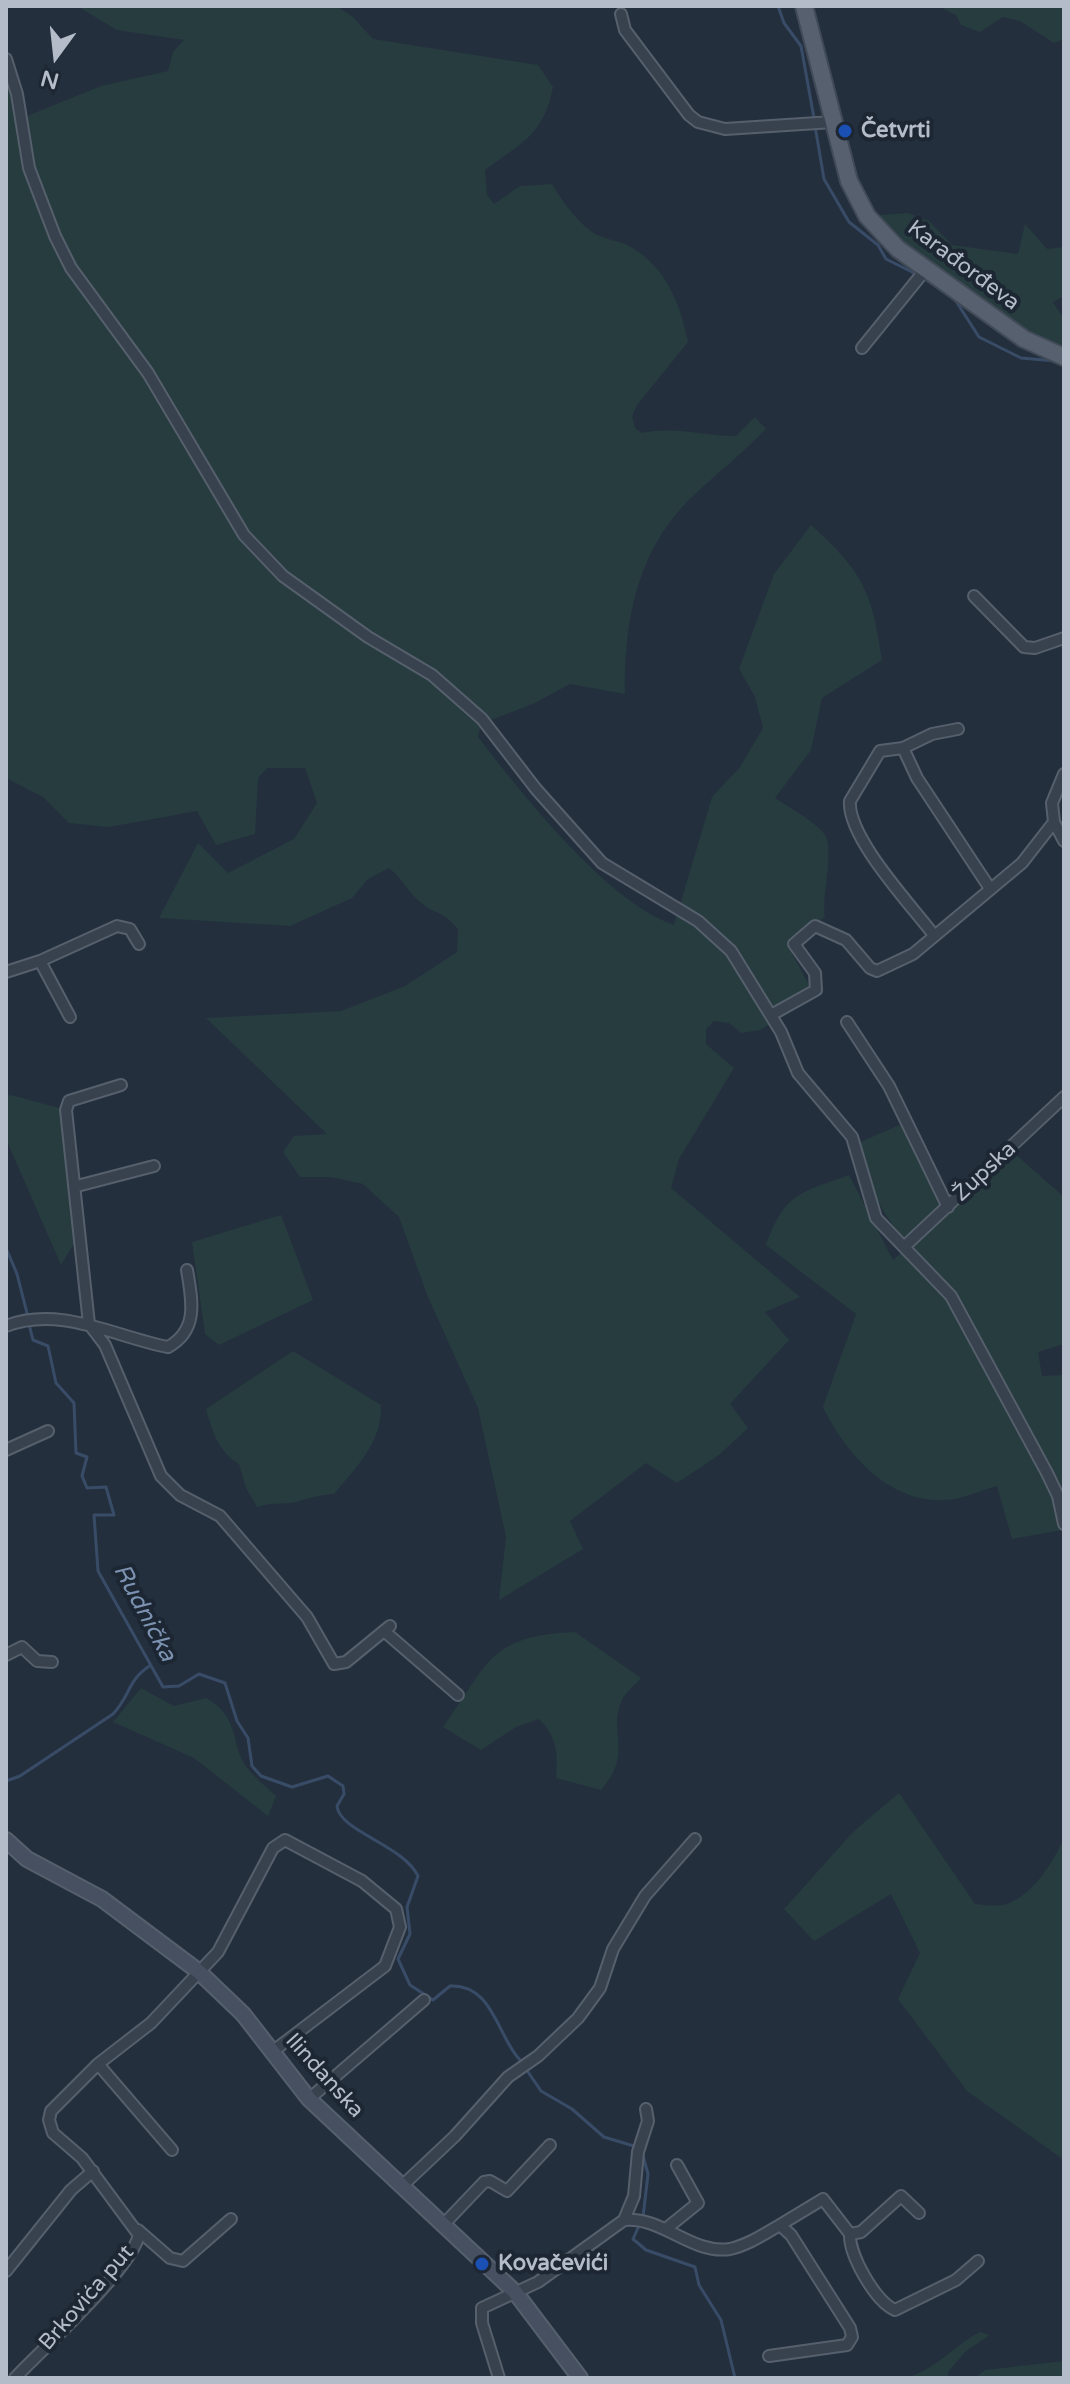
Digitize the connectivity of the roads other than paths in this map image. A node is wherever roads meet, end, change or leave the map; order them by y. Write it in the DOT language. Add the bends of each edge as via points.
graph roads {
  1 [pos="804,6"];
  2 [pos="621,14"];
  3 [pos="6,59"];
  4 [pos="827,123"];
  5 [pos="922,274"];
  6 [pos="862,348"];
  7 [pos="1064,357"];
  8 [pos="974,596"];
  9 [pos="1064,638"];
  10 [pos="958,729"];
  11 [pos="903,748"];
  12 [pos="1064,774"];
  13 [pos="1054,822"];
  14 [pos="1064,841"];
  15 [pos="989,887"];
  16 [pos="933,934"];
  17 [pos="139,944"];
  18 [pos="40,961"];
  19 [pos="6,972"];
  20 [pos="771,1015"];
  21 [pos="70,1017"];
  22 [pos="847,1022"];
  23 [pos="121,1085"];
  24 [pos="1064,1097"];
  25 [pos="154,1166"];
  26 [pos="77,1186"];
  27 [pos="948,1207"];
  28 [pos="905,1246"];
  29 [pos="187,1270"];
  30 [pos="89,1324"];
  31 [pos="6,1326"];
  32 [pos="48,1431"];
  33 [pos="6,1450"];
  34 [pos="1064,1524"];
  35 [pos="6,1655"];
  36 [pos="52,1662"];
  37 [pos="458,1695"];
  38 [pos="695,1839"];
  39 [pos="6,1840"];
  40 [pos="198,1971"];
  41 [pos="424,2000"];
  42 [pos="272,2052"];
  43 [pos="98,2064"];
  44 [pos="309,2099"];
  45 [pos="646,2109"];
  46 [pos="550,2145"];
  47 [pos="172,2150"];
  48 [pos="677,2165"];
  49 [pos="93,2171"];
  50 [pos="402,2186"];
  51 [pos="919,2213"];
  52 [pos="231,2219"];
  53 [pos="624,2220"];
  54 [pos="444,2224"];
  55 [pos="780,2225"];
  56 [pos="667,2228"];
  57 [pos="138,2230"];
  58 [pos="850,2234"];
  59 [pos="978,2261"];
  60 [pos="6,2271"];
  61 [pos="515,2292"];
  62 [pos="769,2356"];
  63 [pos="15,2378"];
  64 [pos="499,2378"];
  65 [pos="580,2378"];
  1 -- 4 [label="main road, Karađorđeva"];
  2 -- 4 [label="street" via="625,30 698,122 725,129"];
  3 -- 20 [label="street" via="29,168 71,268 148,373 258,552 332,611 432,675 461,700 602,863 698,921 731,951"];
  4 -- 5 [label="main road, Karađorđeva" via="867,216"];
  5 -- 6 [label="street"];
  5 -- 7 [label="main road, Karađorđeva" via="1024,339"];
  8 -- 9 [label="street" via="1024,647"];
  10 -- 11 [label="street"];
  11 -- 15 [label="street"];
  11 -- 16 [label="street" via="880,751 852,793 850,810 874,856"];
  12 -- 13 [label="street" via="1052,803"];
  13 -- 14 [label="street"];
  13 -- 15 [label="street" via="1022,863"];
  15 -- 16 [label="street"];
  16 -- 20 [label="street" via="913,954 877,971 846,940 815,926 794,944 815,973 816,990"];
  17 -- 18 [label="street" via="130,929 117,926"];
  18 -- 19 [label="street"];
  18 -- 21 [label="street"];
  20 -- 28 [label="street" via="798,1073 852,1137 876,1218"];
  22 -- 27 [label="street" via="889,1086"];
  23 -- 26 [label="street" via="69,1101"];
  24 -- 27 [label="street, Župska"];
  25 -- 26 [label="street"];
  26 -- 30 [label="street"];
  27 -- 28 [label="street, Župska"];
  28 -- 34 [label="street" via="951,1296 971,1328 1052,1485"];
  29 -- 30 [label="street" via="193,1306 181,1340 168,1347"];
  30 -- 31 [label="street" via="33,1319"];
  30 -- 37 [label="street" via="105,1345 161,1476 189,1500 220,1516 307,1617 329,1660 346,1662 387,1628"];
  32 -- 33 [label="street"];
  35 -- 36 [label="street" via="22,1647 37,1661"];
  38 -- 50 [label="street" via="645,1896 613,1949 592,2000"];
  39 -- 40 [label="street, Ilindanska" via="27,1859 102,1899"];
  40 -- 42 [label="street, Ilindanska" via="243,2014"];
  40 -- 42 [label="street, Brkovića put" via="222,1947 279,1842 290,1841 348,1873 396,1909 400,1927 385,1966"];
  40 -- 43 [label="street, Brkovića put" via="151,2023"];
  41 -- 44 [label="street"];
  42 -- 44 [label="street, Ilindanska"];
  43 -- 47 [label="street"];
  43 -- 49 [label="street, Brkovića put" via="54,2106 49,2120 53,2133"];
  44 -- 50 [label="street, Ilindanska"];
  45 -- 53 [label="street" via="634,2196"];
  46 -- 54 [label="street" via="507,2191 487,2180"];
  48 -- 56 [label="street" via="698,2203"];
  49 -- 57 [label="street, Brkovića put"];
  49 -- 60 [label="street" via="71,2190"];
  50 -- 54 [label="street, Ilindanska"];
  51 -- 58 [label="street" via="901,2196 861,2232"];
  52 -- 57 [label="street" via="183,2261 170,2258"];
  53 -- 56 [label="street"];
  53 -- 61 [label="street" via="538,2282"];
  54 -- 61 [label="street, Ilindanska"];
  55 -- 56 [label="street" via="727,2249 704,2247"];
  55 -- 58 [label="street" via="823,2199"];
  55 -- 62 [label="street" via="795,2239 852,2334 847,2345"];
  57 -- 63 [label="street, Brkovića put" via="138,2240 122,2264"];
  58 -- 59 [label="street" via="852,2255 884,2303 895,2310 956,2280"];
  61 -- 64 [label="street" via="487,2303 481,2313"];
  61 -- 65 [label="street, Ilindanska"];
}
